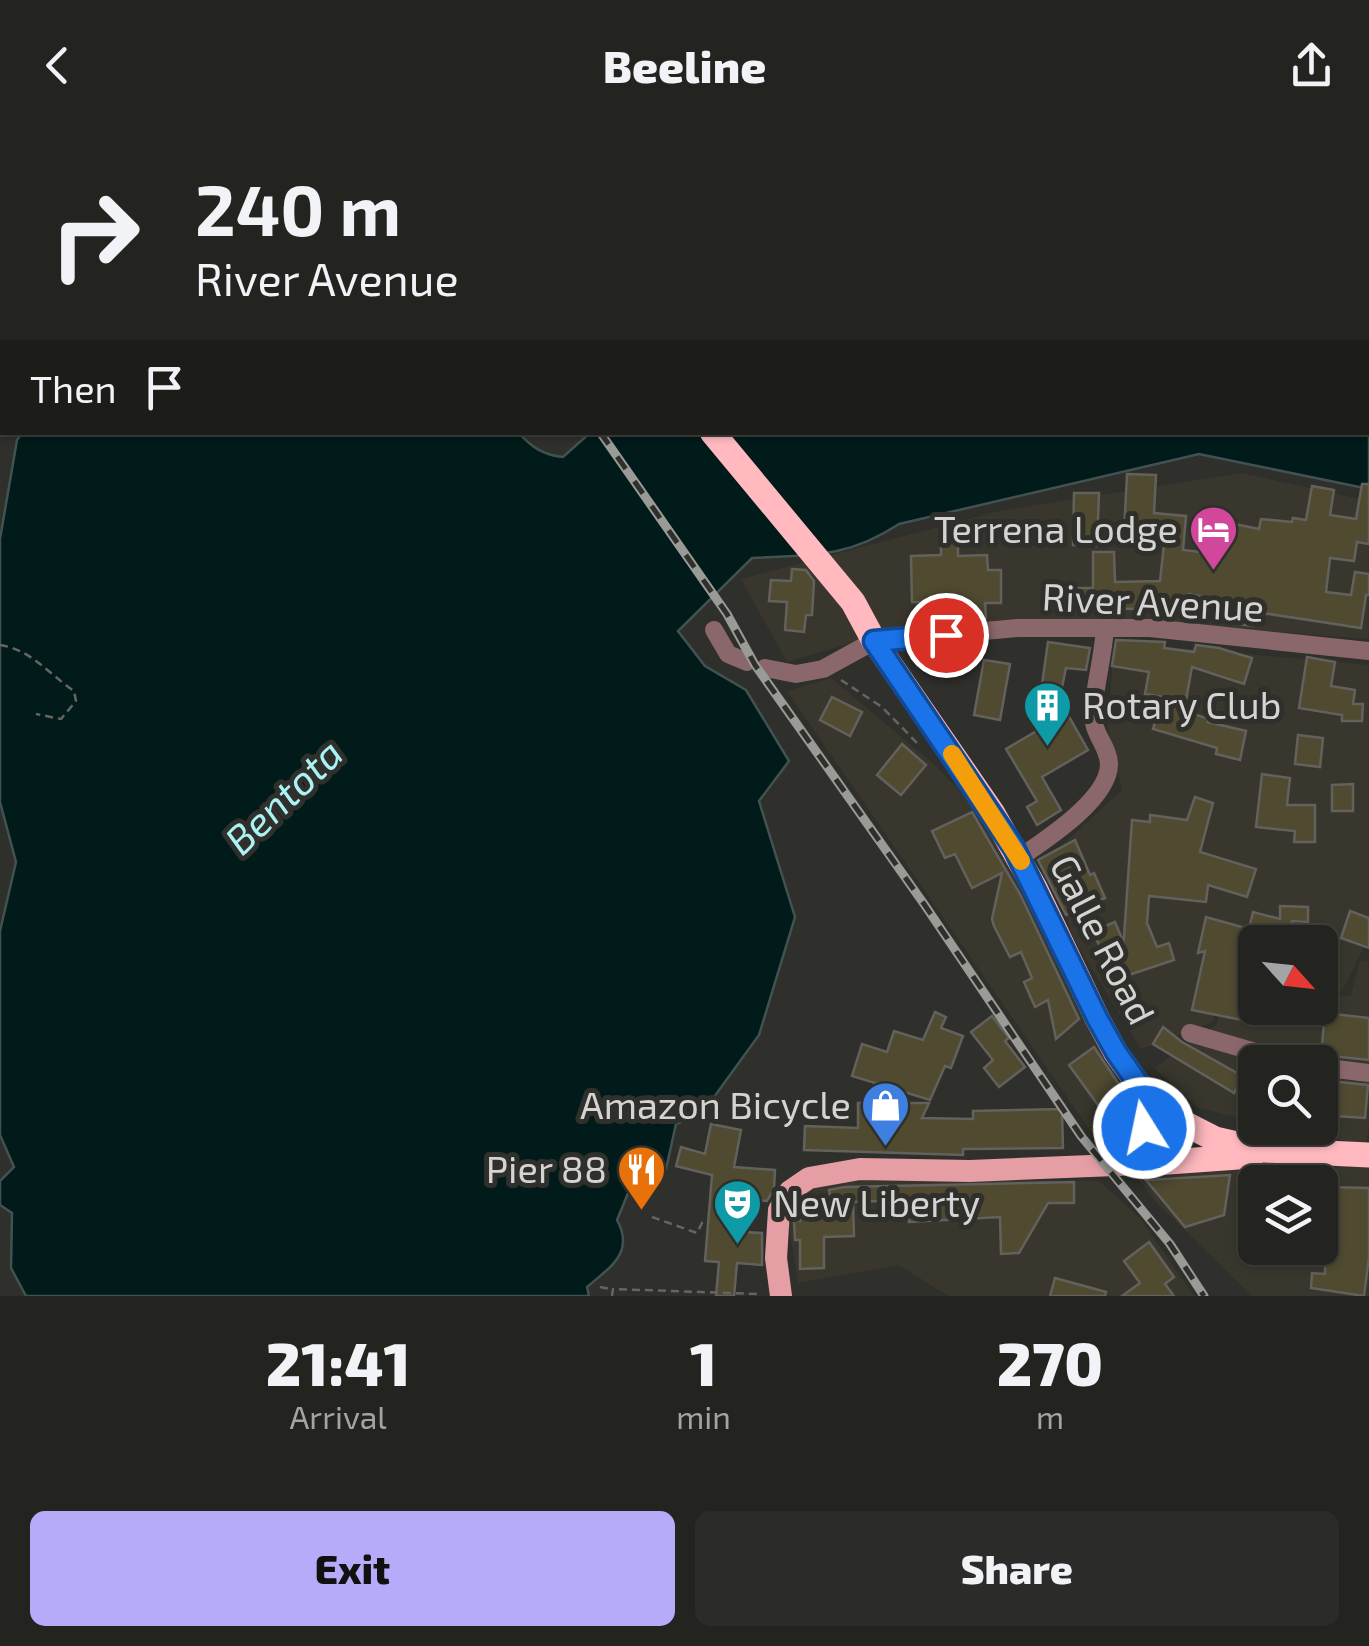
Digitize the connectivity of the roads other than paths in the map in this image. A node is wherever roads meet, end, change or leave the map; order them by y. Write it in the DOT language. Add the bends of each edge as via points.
graph roads {
  1 [pos="714,435"];
  2 [pos="1105,628"];
  3 [pos="714,630"];
  4 [pos="874,641"];
  5 [pos="1369,651"];
  6 [pos="1019,858"];
  7 [pos="1190,1033"];
  8 [pos="1238,1047"];
  9 [pos="1338,1069"];
  10 [pos="1369,1073"];
  11 [pos="1144,1092"];
  12 [pos="1168,1115"];
  13 [pos="1302,1153"];
  14 [pos="1369,1155"];
  15 [pos="1107,1164"];
  16 [pos="1140,1164"];
  17 [pos="780,1295"];
  1 -- 4 [label="highway, Galle Road" via="853,602"];
  2 -- 4 [label="street, River Avenue"];
  2 -- 5 [label="street, River Avenue"];
  2 -- 6 [label="street" via="1093,714 1108,754 1107,777 1062,829"];
  3 -- 4 [label="street" via="728,654 796,674 823,669"];
  4 -- 6 [label="highway, Galle Road"];
  6 -- 11 [label="highway, Galle Road" via="1097,1018"];
  7 -- 8 [label="street"];
  9 -- 10 [label="street"];
  11 -- 12 [label="highway, Galle Road"];
  11 -- 15 [label="main road" via="1142,1133"];
  12 -- 13 [label="highway, Galle Road" via="1215,1139"];
  12 -- 16 [label="main road" via="1166,1147"];
  13 -- 14 [label="highway, Galle Road"];
  13 -- 16 [label="highway"];
  15 -- 16 [label="main road"];
  15 -- 17 [label="main road" via="860,1170 809,1178 779,1210"];
}
